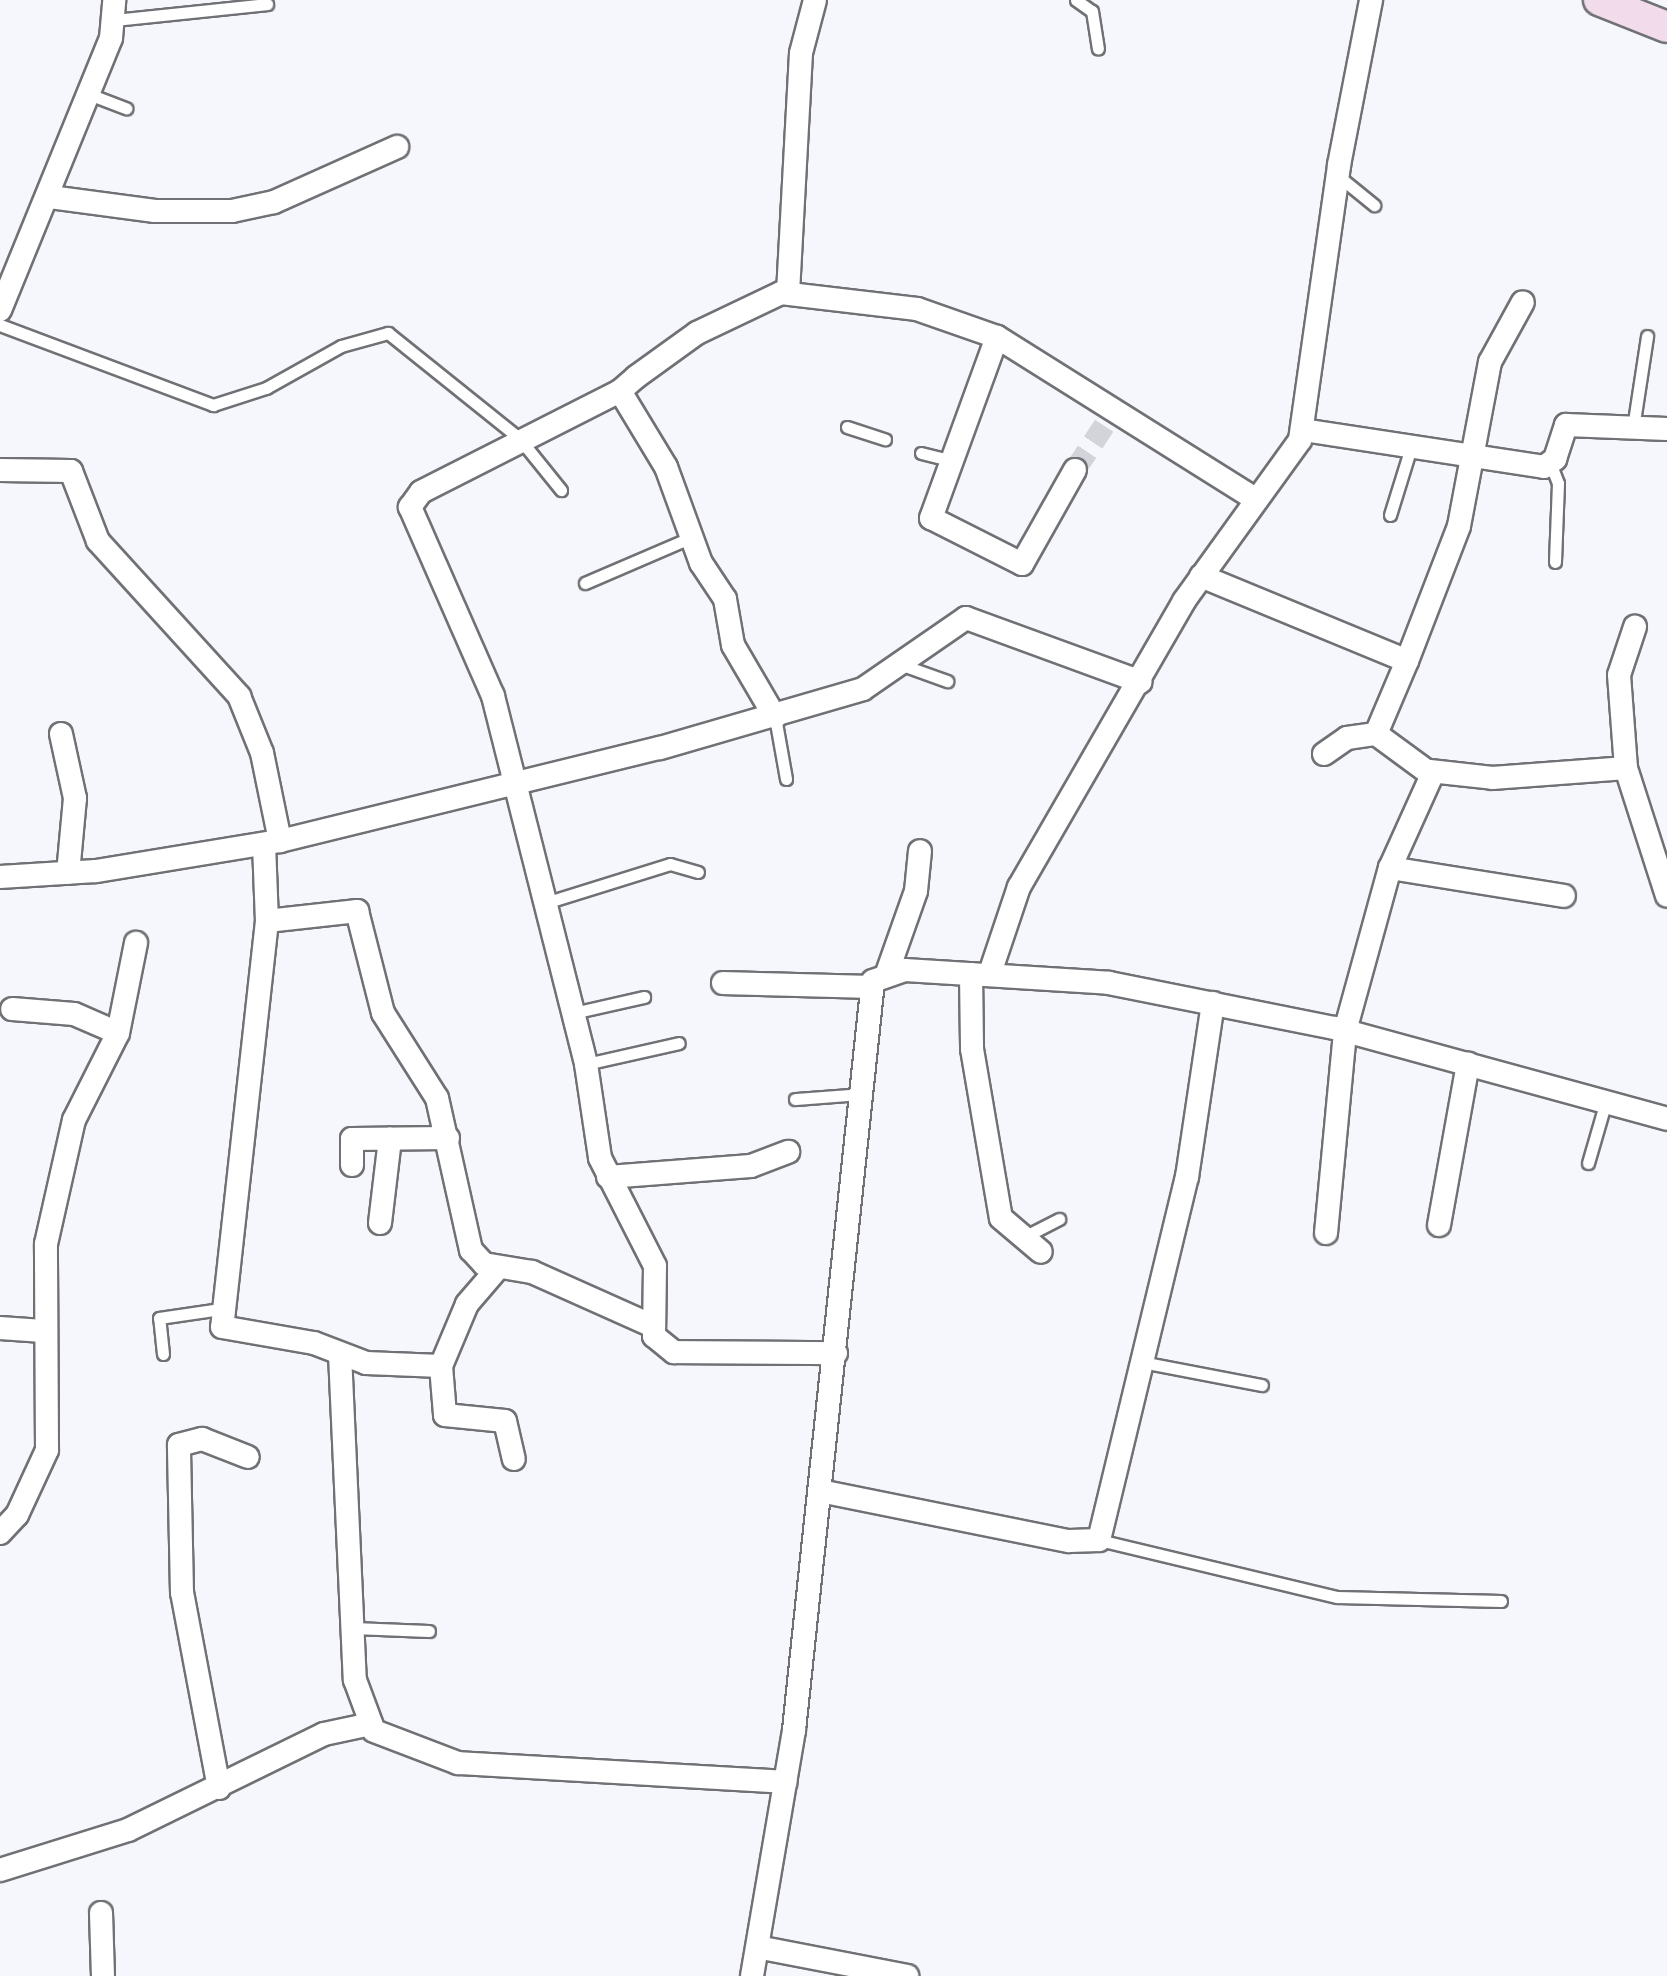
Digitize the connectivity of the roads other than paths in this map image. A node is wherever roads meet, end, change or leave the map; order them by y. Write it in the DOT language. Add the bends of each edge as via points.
graph roads {
  1 [pos="815,0"];
  2 [pos="1076,0"];
  3 [pos="1371,0"];
  4 [pos="1599,0"];
  5 [pos="267,4"];
  6 [pos="114,10"];
  7 [pos="1667,27"];
  8 [pos="1098,49"];
  9 [pos="89,94"];
  10 [pos="126,108"];
  11 [pos="397,147"];
  12 [pos="1337,175"];
  13 [pos="50,197"];
  14 [pos="1374,205"];
  15 [pos="788,293"];
  16 [pos="1523,302"];
  17 [pos="0,310"];
  18 [pos="0,325"];
  19 [pos="1647,336"];
  20 [pos="997,337"];
  21 [pos="620,391"];
  22 [pos="847,427"];
  23 [pos="1633,428"];
  24 [pos="1667,429"];
  25 [pos="1303,430"];
  26 [pos="519,438"];
  27 [pos="885,439"];
  28 [pos="1412,443"];
  29 [pos="921,453"];
  30 [pos="1473,459"];
  31 [pos="949,460"];
  32 [pos="1551,465"];
  33 [pos="0,470"];
  34 [pos="1075,470"];
  35 [pos="561,490"];
  36 [pos="1254,498"];
  37 [pos="1390,515"];
  38 [pos="692,537"];
  39 [pos="1555,562"];
  40 [pos="1201,576"];
  41 [pos="585,583"];
  42 [pos="1635,627"];
  43 [pos="1407,661"];
  44 [pos="905,666"];
  45 [pos="947,681"];
  46 [pos="1141,682"];
  47 [pos="775,717"];
  48 [pos="61,734"];
  49 [pos="1376,734"];
  50 [pos="1324,754"];
  51 [pos="1626,768"];
  52 [pos="1430,771"];
  53 [pos="786,779"];
  54 [pos="519,785"];
  55 [pos="272,842"];
  56 [pos="920,851"];
  57 [pos="1390,868"];
  58 [pos="698,872"];
  59 [pos="68,873"];
  60 [pos="0,877"];
  61 [pos="1564,896"];
  62 [pos="1667,896"];
  63 [pos="545,903"];
  64 [pos="267,921"];
  65 [pos="136,943"];
  66 [pos="981,974"];
  67 [pos="879,980"];
  68 [pos="723,983"];
  69 [pos="644,997"];
  70 [pos="1213,1003"];
  71 [pos="12,1009"];
  72 [pos="573,1013"];
  73 [pos="1345,1031"];
  74 [pos="118,1033"];
  75 [pos="679,1043"];
  76 [pos="586,1064"];
  77 [pos="1468,1064"];
  78 [pos="861,1094"];
  79 [pos="795,1099"];
  80 [pos="1606,1100"];
  81 [pos="1664,1112"];
  82 [pos="448,1138"];
  83 [pos="390,1139"];
  84 [pos="788,1152"];
  85 [pos="1588,1163"];
  86 [pos="352,1165"];
  87 [pos="608,1177"];
  88 [pos="1059,1219"];
  89 [pos="380,1223"];
  90 [pos="1439,1225"];
  91 [pos="1326,1233"];
  92 [pos="1019,1239"];
  93 [pos="1041,1252"];
  94 [pos="498,1268"];
  95 [pos="220,1309"];
  96 [pos="653,1326"];
  97 [pos="0,1328"];
  98 [pos="43,1331"];
  99 [pos="836,1353"];
  100 [pos="163,1354"];
  101 [pos="340,1354"];
  102 [pos="1141,1362"];
  103 [pos="441,1366"];
  104 [pos="1262,1385"];
  105 [pos="248,1457"];
  106 [pos="514,1459"];
  107 [pos="820,1491"];
  108 [pos="0,1533"];
  109 [pos="1099,1540"];
  110 [pos="1501,1601"];
  111 [pos="353,1628"];
  112 [pos="429,1631"];
  113 [pos="371,1724"];
  114 [pos="785,1782"];
  115 [pos="219,1788"];
  116 [pos="0,1870"];
  117 [pos="101,1913"];
  118 [pos="762,1948"];
  119 [pos="103,1976"];
  120 [pos="752,1976"];
  121 [pos="907,1976"];
  1 -- 15 [label="street" via="801,53"];
  2 -- 8 [label="lane" via="1092,11"];
  3 -- 12 [label="street"];
  4 -- 7 [label="street"];
  5 -- 6 [label="lane"];
  6 -- 9 [label="street"];
  9 -- 10 [label="lane"];
  9 -- 13 [label="street"];
  11 -- 13 [label="street" via="274,202 232,211 155,211"];
  12 -- 14 [label="lane"];
  12 -- 25 [label="street"];
  13 -- 17 [label="street"];
  15 -- 20 [label="street" via="917,309"];
  15 -- 21 [label="street" via="697,333"];
  16 -- 30 [label="street" via="1490,362"];
  18 -- 26 [label="lane" via="213,405 266,388 354,341 388,333"];
  19 -- 23 [label="lane"];
  20 -- 31 [label="street"];
  20 -- 36 [label="street" via="1110,417"];
  21 -- 26 [label="street"];
  21 -- 38 [label="street" via="666,467"];
  22 -- 27 [label="lane"];
  23 -- 24 [label="street"];
  23 -- 32 [label="street" via="1563,426"];
  25 -- 28 [label="street"];
  25 -- 36 [label="street"];
  26 -- 35 [label="lane"];
  26 -- 54 [label="street" via="411,498 410,507 493,696"];
  28 -- 30 [label="street"];
  28 -- 37 [label="lane"];
  29 -- 31 [label="lane"];
  30 -- 32 [label="street"];
  30 -- 43 [label="street" via="1459,526"];
  31 -- 34 [label="street" via="931,518 1022,564"];
  32 -- 39 [label="lane" via="1558,483"];
  33 -- 55 [label="street" via="71,471 98,541 239,696 262,753"];
  36 -- 40 [label="street"];
  38 -- 41 [label="lane"];
  38 -- 47 [label="street" via="725,599 733,645"];
  40 -- 43 [label="street"];
  40 -- 46 [label="street"];
  42 -- 51 [label="street" via="1619,675"];
  43 -- 49 [label="street"];
  44 -- 45 [label="lane"];
  44 -- 46 [label="street" via="950,623 966,618"];
  44 -- 47 [label="street" via="863,689"];
  46 -- 66 [label="street" via="1019,887"];
  47 -- 53 [label="lane"];
  47 -- 54 [label="street"];
  48 -- 59 [label="street" via="75,798"];
  49 -- 50 [label="street" via="1347,738"];
  49 -- 52 [label="street" via="1383,746"];
  51 -- 52 [label="street" via="1493,778"];
  51 -- 62 [label="street"];
  52 -- 57 [label="street"];
  54 -- 55 [label="street"];
  54 -- 63 [label="street"];
  55 -- 59 [label="street"];
  55 -- 64 [label="street"];
  56 -- 67 [label="street" via="916,891"];
  57 -- 61 [label="street"];
  57 -- 73 [label="street"];
  58 -- 63 [label="lane" via="670,864"];
  59 -- 60 [label="street"];
  63 -- 72 [label="street"];
  64 -- 82 [label="street" via="357,911 383,1013 437,1098"];
  64 -- 95 [label="street"];
  65 -- 74 [label="street"];
  66 -- 67 [label="street"];
  66 -- 70 [label="street" via="1109,983"];
  66 -- 92 [label="street" via="972,1049 999,1208"];
  67 -- 68 [label="street"];
  67 -- 78 [label="street"];
  69 -- 72 [label="lane"];
  70 -- 73 [label="street"];
  70 -- 102 [label="street" via="1187,1177"];
  71 -- 74 [label="street" via="74,1014"];
  72 -- 76 [label="street"];
  73 -- 77 [label="street"];
  73 -- 91 [label="street"];
  74 -- 98 [label="street" via="74,1120 46,1244"];
  75 -- 76 [label="lane"];
  76 -- 87 [label="street"];
  77 -- 80 [label="street"];
  77 -- 90 [label="street"];
  78 -- 79 [label="lane"];
  78 -- 99 [label="street"];
  80 -- 81 [label="street"];
  80 -- 85 [label="lane"];
  82 -- 83 [label="street"];
  82 -- 94 [label="street" via="471,1250"];
  83 -- 86 [label="street" via="352,1139"];
  83 -- 89 [label="street"];
  84 -- 87 [label="street" via="751,1166"];
  87 -- 96 [label="street" via="655,1266 660,1297"];
  88 -- 92 [label="lane"];
  92 -- 93 [label="street"];
  94 -- 96 [label="street" via="532,1272"];
  94 -- 103 [label="street" via="467,1304"];
  95 -- 100 [label="lane" via="159,1318"];
  95 -- 101 [label="street" via="222,1327 231,1332 314,1343"];
  96 -- 99 [label="street" via="661,1346 674,1352"];
  97 -- 98 [label="street"];
  98 -- 108 [label="street" via="47,1450 17,1515"];
  99 -- 107 [label="street"];
  101 -- 103 [label="street"];
  101 -- 111 [label="street"];
  102 -- 104 [label="lane"];
  102 -- 109 [label="street"];
  103 -- 106 [label="street" via="445,1415 505,1421"];
  105 -- 115 [label="street" via="202,1439 179,1445 182,1593"];
  107 -- 109 [label="street" via="1069,1541"];
  107 -- 114 [label="street"];
  109 -- 110 [label="lane" via="1337,1597"];
  111 -- 112 [label="lane"];
  111 -- 113 [label="street" via="355,1680"];
  113 -- 114 [label="street" via="397,1744 458,1763"];
  113 -- 115 [label="street" via="324,1734"];
  114 -- 118 [label="street"];
  115 -- 116 [label="street" via="128,1830"];
  117 -- 119 [label="street"];
  118 -- 120 [label="street"];
  118 -- 121 [label="street"];
}
